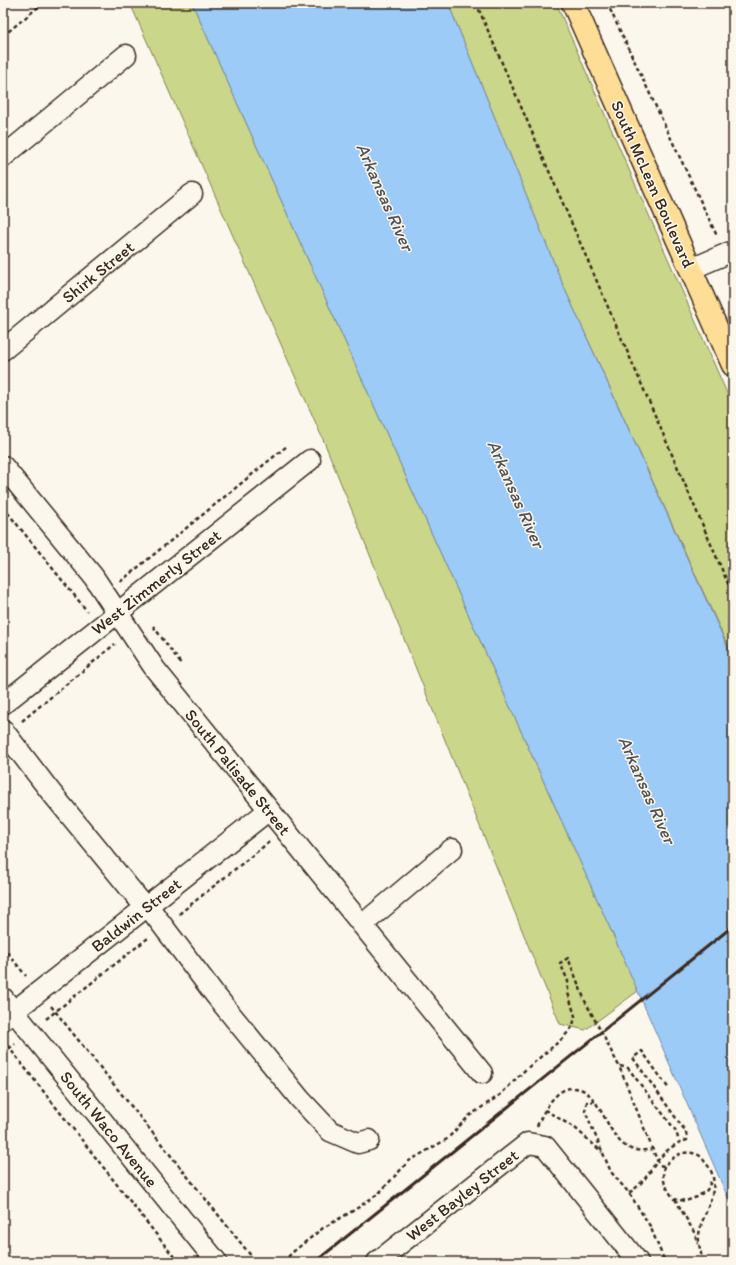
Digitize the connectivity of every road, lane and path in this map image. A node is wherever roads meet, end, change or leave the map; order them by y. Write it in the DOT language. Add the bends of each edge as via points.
graph roads {
  1 [pos="43,3"];
  2 [pos="476,3"];
  3 [pos="573,3"];
  4 [pos="607,3"];
  5 [pos="3,36"];
  6 [pos="126,55"];
  7 [pos="3,157"];
  8 [pos="192,194"];
  9 [pos="729,253"];
  10 [pos="691,269"];
  11 [pos="3,350"];
  12 [pos="733,365"];
  13 [pos="287,446"];
  14 [pos="310,460"];
  15 [pos="3,466"];
  16 [pos="106,595"];
  17 [pos="733,595"];
  18 [pos="87,610"];
  19 [pos="117,613"];
  20 [pos="3,704"];
  21 [pos="3,730"];
  22 [pos="269,810"];
  23 [pos="272,840"];
  24 [pos="452,849"];
  25 [pos="146,906"];
  26 [pos="362,924"];
  27 [pos="163,926"];
  28 [pos="3,947"];
  29 [pos="39,991"];
  30 [pos="7,1010"];
  31 [pos="55,1012"];
  32 [pos="30,1032"];
  33 [pos="3,1040"];
  34 [pos="9,1048"];
  35 [pos="3,1053"];
  36 [pos="619,1066"];
  37 [pos="482,1073"];
  38 [pos="669,1089"];
  39 [pos="594,1101"];
  40 [pos="545,1110"];
  41 [pos="369,1140"];
  42 [pos="679,1142"];
  43 [pos="528,1143"];
  44 [pos="653,1149"];
  45 [pos="604,1154"];
  46 [pos="658,1160"];
  47 [pos="664,1166"];
  48 [pos="713,1178"];
  49 [pos="629,1193"];
  50 [pos="674,1198"];
  51 [pos="699,1246"];
  52 [pos="216,1261"];
  53 [pos="178,1262"];
  54 [pos="256,1262"];
  55 [pos="283,1262"];
  56 [pos="377,1262"];
  57 [pos="638,1262"];
  58 [pos="665,1262"];
  59 [pos="703,1262"];
  1 -- 5 [label="path"];
  2 -- 17 [label="path"];
  3 -- 10 [label="main road, South McLean Boulevard"];
  4 -- 9 [label="path"];
  6 -- 7 [label="street"];
  8 -- 11 [label="street, Shirk Street"];
  9 -- 10 [label="street"];
  10 -- 12 [label="main road, South McLean Boulevard"];
  13 -- 16 [label="path"];
  14 -- 19 [label="street, West Zimmerly Street"];
  15 -- 16 [label="street, South Palisade Street"];
  16 -- 18 [label="path"];
  16 -- 19 [label="street, South Palisade Street"];
  19 -- 20 [label="street, West Zimmerly Street"];
  19 -- 22 [label="street, South Palisade Street" via="155,669"];
  21 -- 25 [label="street"];
  22 -- 25 [label="street, Baldwin Street"];
  22 -- 26 [label="street, South Palisade Street"];
  23 -- 27 [label="path"];
  24 -- 26 [label="street"];
  25 -- 27 [label="street"];
  25 -- 29 [label="street, Baldwin Street"];
  26 -- 37 [label="street, South Palisade Street"];
  27 -- 31 [label="path"];
  27 -- 41 [label="street" via="216,996 330,1131 358,1143"];
  28 -- 29 [label="path"];
  29 -- 30 [label="street, Baldwin Street"];
  29 -- 31 [label="path"];
  30 -- 32 [label="street, South Waco Avenue"];
  31 -- 32 [label="path"];
  31 -- 54 [label="path"];
  32 -- 34 [label="path"];
  32 -- 52 [label="street, South Waco Avenue"];
  33 -- 34 [label="path"];
  34 -- 35 [label="path"];
  34 -- 53 [label="path"];
  36 -- 42 [label="path" via="628,1068 676,1131"];
  36 -- 44 [label="path"];
  36 -- 55 [label="path" via="585,1001 568,958 560,963 568,981 568,994 575,1016 573,1026 563,1038 500,1095 469,1116 447,1139 409,1161 379,1193 323,1228"];
  38 -- 42 [label="path" via="642,1051 633,1058 686,1132 687,1140"];
  39 -- 40 [label="path" via="591,1095 578,1088 569,1088 558,1094"];
  39 -- 44 [label="path" via="619,1140 629,1148"];
  39 -- 45 [label="path" via="587,1102 585,1111"];
  40 -- 43 [label="path"];
  40 -- 45 [label="path" via="575,1128"];
  42 -- 46 [label="path" via="670,1147"];
  43 -- 56 [label="street, West Bayley Street"];
  43 -- 57 [label="street" via="545,1146"];
  44 -- 46 [label="path"];
  45 -- 49 [label="path" via="611,1172"];
  46 -- 47 [label="path" via="660,1165"];
  46 -- 49 [label="path" via="647,1176"];
  47 -- 48 [label="path" via="675,1156 687,1152 698,1154 710,1168"];
  47 -- 50 [label="path" via="662,1176 665,1186"];
  48 -- 50 [label="path" via="707,1190 697,1196 686,1201"];
  48 -- 51 [label="path" via="713,1191 700,1233"];
  49 -- 58 [label="path" via="650,1226"];
  50 -- 51 [label="path" via="694,1232"];
  51 -- 59 [label="path"];
}
